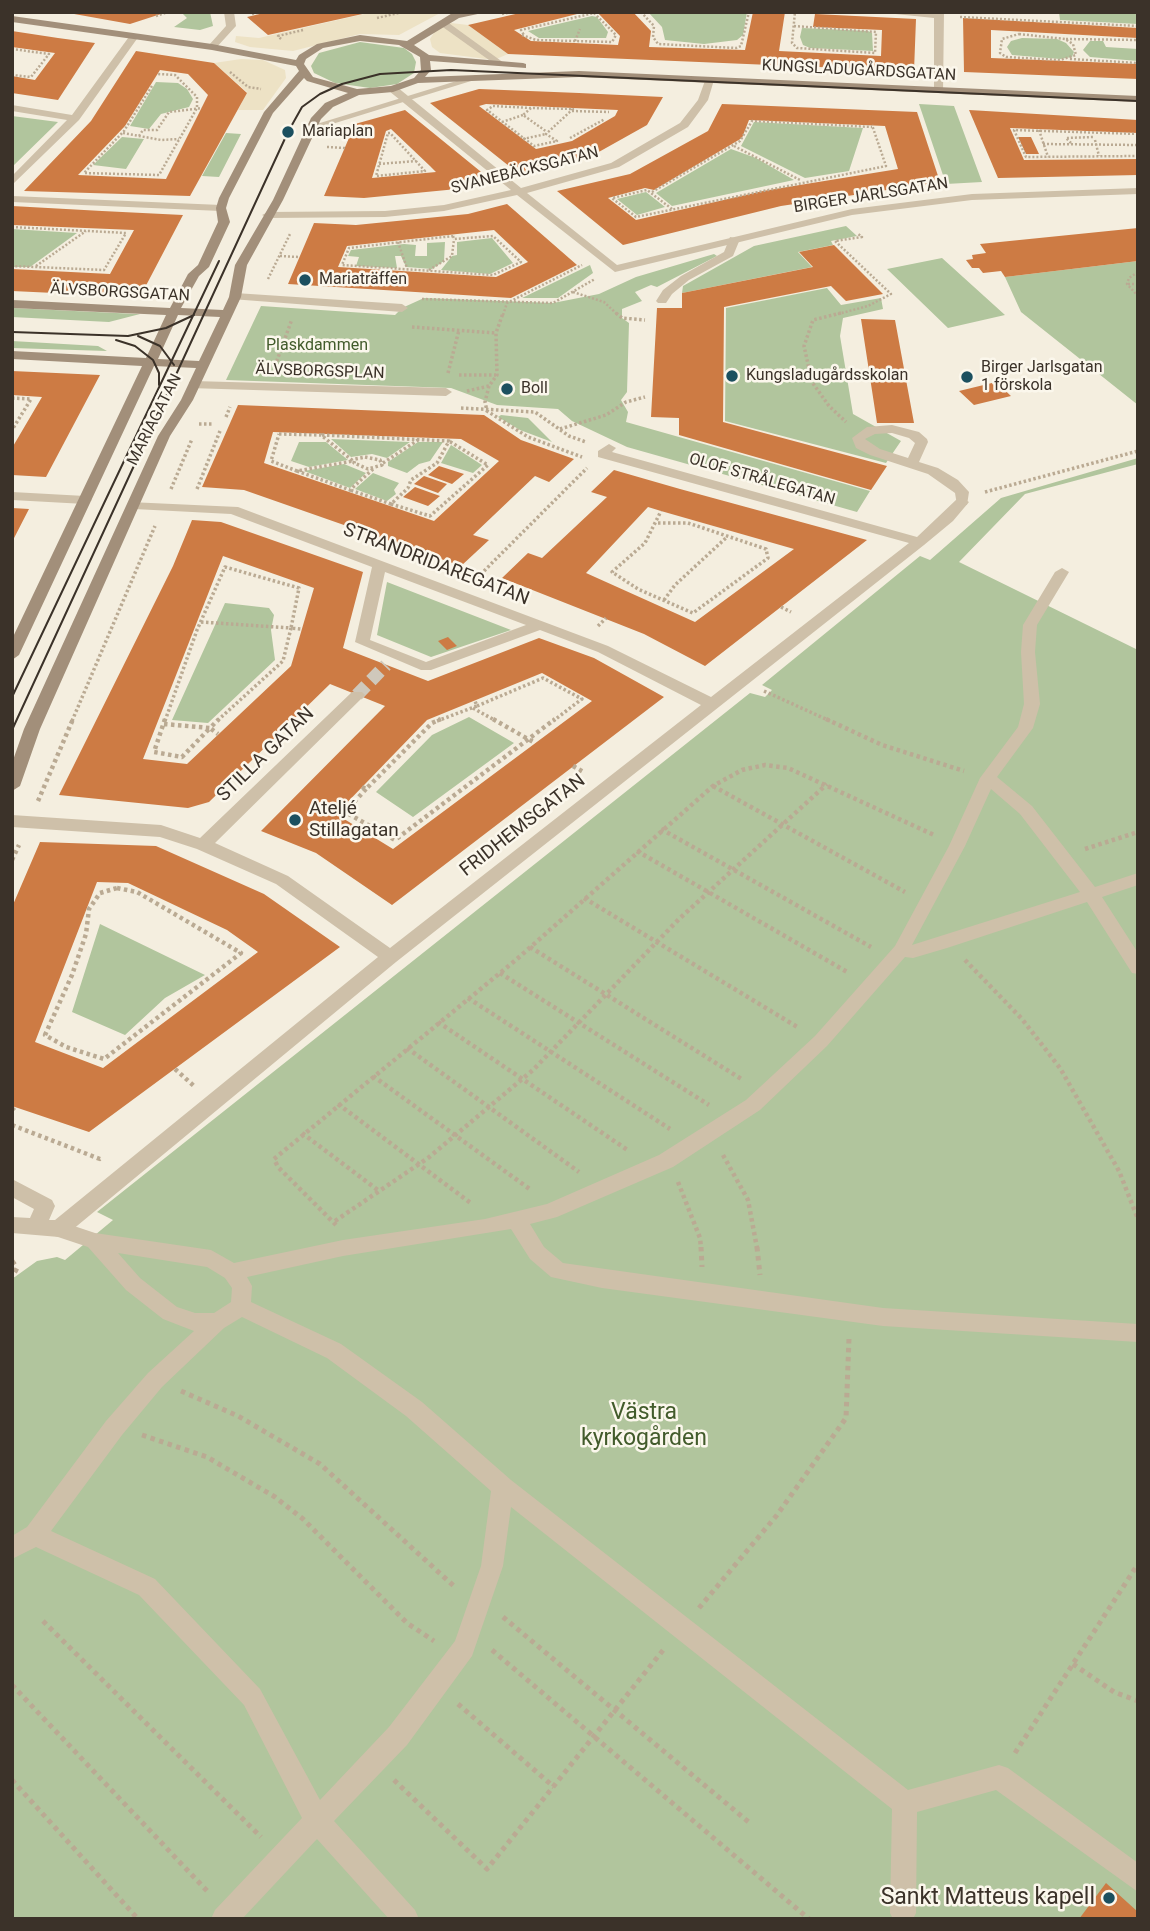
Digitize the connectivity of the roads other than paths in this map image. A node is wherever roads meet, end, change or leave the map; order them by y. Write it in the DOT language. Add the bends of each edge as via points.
graph roads {
  1 [pos="229,12"];
  2 [pos="483,12"];
  3 [pos="880,12"];
  4 [pos="459,13"];
  5 [pos="939,14"];
  6 [pos="12,19"];
  7 [pos="443,23"];
  8 [pos="134,36"];
  9 [pos="409,44"];
  10 [pos="212,47"];
  11 [pos="306,53"];
  12 [pos="426,58"];
  13 [pos="499,63"];
  14 [pos="301,69"];
  15 [pos="579,74"];
  16 [pos="479,77"];
  17 [pos="417,80"];
  18 [pos="709,80"];
  19 [pos="393,89"];
  20 [pos="939,90"];
  21 [pos="357,92"];
  22 [pos="1138,99"];
  23 [pos="409,100"];
  24 [pos="12,108"];
  25 [pos="75,118"];
  26 [pos="312,127"];
  27 [pos="12,182"];
  28 [pos="522,191"];
  29 [pos="1138,191"];
  30 [pos="12,199"];
  31 [pos="221,208"];
  32 [pos="268,215"];
  33 [pos="734,239"];
  34 [pos="234,297"];
  35 [pos="662,301"];
  36 [pos="12,304"];
  37 [pos="402,308"];
  38 [pos="174,311"];
  39 [pos="226,314"];
  40 [pos="12,355"];
  41 [pos="150,362"];
  42 [pos="202,365"];
  43 [pos="193,385"];
  44 [pos="446,392"];
  45 [pos="602,454"];
  46 [pos="912,463"];
  47 [pos="12,496"];
  48 [pos="85,500"];
  49 [pos="134,505"];
  50 [pos="919,542"];
  51 [pos="380,564"];
  52 [pos="1062,572"];
  53 [pos="541,625"];
  54 [pos="14,649"];
  55 [pos="357,695"];
  56 [pos="712,704"];
  57 [pos="988,778"];
  58 [pos="12,786"];
  59 [pos="21,822"];
  60 [pos="203,845"];
  61 [pos="1138,879"];
  62 [pos="1091,894"];
  63 [pos="897,955"];
  64 [pos="390,957"];
  65 [pos="1138,968"];
  66 [pos="12,1187"];
  67 [pos="516,1219"];
  68 [pos="12,1225"];
  69 [pos="47,1227"];
  70 [pos="94,1241"];
  71 [pos="232,1272"];
  72 [pos="241,1307"];
  73 [pos="218,1322"];
  74 [pos="1138,1333"];
  75 [pos="503,1487"];
  76 [pos="35,1535"];
  77 [pos="12,1548"];
  78 [pos="905,1803"];
  79 [pos="316,1819"];
  80 [pos="1138,1879"];
  81 [pos="227,1916"];
  82 [pos="904,1917"];
  83 [pos="406,1919"];
  1 -- 10 [label="street" via="231,26"];
  2 -- 4 [label="street"];
  3 -- 5 [label="street"];
  4 -- 7 [label="street"];
  5 -- 20 [label="street"];
  6 -- 8 [label="street"];
  7 -- 9 [label="street"];
  7 -- 13 [label="street"];
  8 -- 10 [label="street"];
  8 -- 25 [label="street"];
  9 -- 11 [label="street" via="360,38 332,42"];
  9 -- 12 [label="street"];
  10 -- 11 [label="street"];
  10 -- 14 [label="street"];
  11 -- 14 [label="street"];
  12 -- 13 [label="street, KUNGSLADUGÅRDSGATAN"];
  12 -- 17 [label="street" via="426,70"];
  13 -- 15 [label="street, KUNGSLADUGÅRDSGATAN"];
  14 -- 21 [label="street" via="318,83"];
  14 -- 31 [label="street, MARIAGATAN" via="269,112"];
  15 -- 16 [label="street, KUNGSLADUGÅRDSGATAN"];
  15 -- 18 [label="street, KUNGSLADUGÅRDSGATAN"];
  16 -- 17 [label="street, KUNGSLADUGÅRDSGATAN"];
  16 -- 23 [label="street"];
  17 -- 19 [label="street"];
  18 -- 20 [label="street, KUNGSLADUGÅRDSGATAN"];
  18 -- 28 [label="street, SVANEBÄCKSGATAN" via="702,100 684,125 640,153 615,165"];
  19 -- 21 [label="street"];
  19 -- 23 [label="street"];
  20 -- 22 [label="street, KUNGSLADUGÅRDSGATAN"];
  21 -- 26 [label="street, MARIAGATAN" via="329,105"];
  23 -- 26 [label="street"];
  23 -- 28 [label="street"];
  24 -- 25 [label="street"];
  25 -- 27 [label="street"];
  26 -- 32 [label="street, MARIAGATAN"];
  28 -- 32 [label="street, SVANEBÄCKSGATAN" via="444,208 385,214"];
  28 -- 33 [label="street, BIRGER JARLSGATAN" via="615,269"];
  29 -- 33 [label="street, BIRGER JARLSGATAN" via="932,201 852,212"];
  30 -- 31 [label="street"];
  31 -- 38 [label="street, MARIAGATAN" via="224,222 203,267 194,274"];
  32 -- 34 [label="street, MARIAGATAN" via="242,265"];
  33 -- 35 [label="street" via="729,254 685,278"];
  34 -- 37 [label="street"];
  34 -- 39 [label="street, MARIAGATAN"];
  36 -- 38 [label="street, ÄLVSBORGSGATAN"];
  38 -- 39 [label="street, ÄLVSBORGSGATAN"];
  38 -- 41 [label="street, MARIAGATAN"];
  39 -- 42 [label="street, MARIAGATAN"];
  40 -- 41 [label="street"];
  41 -- 42 [label="street"];
  41 -- 48 [label="street, MARIAGATAN"];
  42 -- 43 [label="street, MARIAGATAN"];
  43 -- 44 [label="street, ÄLVSBORGSPLAN"];
  43 -- 49 [label="street, MARIAGATAN" via="164,436"];
  45 -- 50 [label="street, OLOF STRÅLEGATAN"];
  46 -- 46 [label="street" via="861,445 858,438 872,430 914,435 922,442"];
  46 -- 50 [label="street, FRIDHEMSGATAN" via="962,492 962,502"];
  47 -- 48 [label="street"];
  48 -- 54 [label="street, MARIAGATAN"];
  49 -- 51 [label="street, STRANDRIDAREGATAN" via="233,510"];
  49 -- 58 [label="street, MARIAGATAN" via="32,729"];
  50 -- 56 [label="street, FRIDHEMSGATAN"];
  51 -- 53 [label="street, STRANDRIDAREGATAN"];
  51 -- 53 [label="street" via="362,642 391,660 426,667"];
  52 -- 57 [label="street" via="1030,625 1032,704 1025,728"];
  53 -- 56 [label="street, STRANDRIDAREGATAN" via="603,649"];
  55 -- 60 [label="street, STILLA GATAN"];
  56 -- 64 [label="street, FRIDHEMSGATAN"];
  57 -- 62 [label="street" via="1026,810"];
  57 -- 63 [label="street" via="957,846"];
  59 -- 60 [label="street" via="161,831"];
  60 -- 64 [label="street" via="282,880"];
  61 -- 62 [label="street"];
  62 -- 63 [label="street"];
  62 -- 65 [label="street"];
  63 -- 67 [label="street" via="821,1041 733,1120 659,1164 550,1211"];
  64 -- 69 [label="street, FRIDHEMSGATAN"];
  66 -- 69 [label="street" via="46,1206"];
  67 -- 71 [label="street"];
  67 -- 74 [label="street" via="537,1253 558,1271 849,1312"];
  68 -- 69 [label="street"];
  69 -- 70 [label="street"];
  70 -- 71 [label="street" via="211,1259"];
  70 -- 73 [label="street" via="133,1284 170,1313 195,1322"];
  71 -- 72 [label="street" via="242,1286"];
  72 -- 73 [label="street"];
  72 -- 75 [label="street" via="334,1352 414,1409"];
  73 -- 76 [label="street" via="155,1380"];
  75 -- 78 [label="street"];
  75 -- 79 [label="street" via="492,1566 457,1656 398,1736"];
  76 -- 77 [label="street"];
  76 -- 79 [label="street" via="147,1587 252,1697"];
  78 -- 80 [label="street" via="999,1777"];
  78 -- 82 [label="street"];
  79 -- 81 [label="street"];
  79 -- 83 [label="street"];
}
